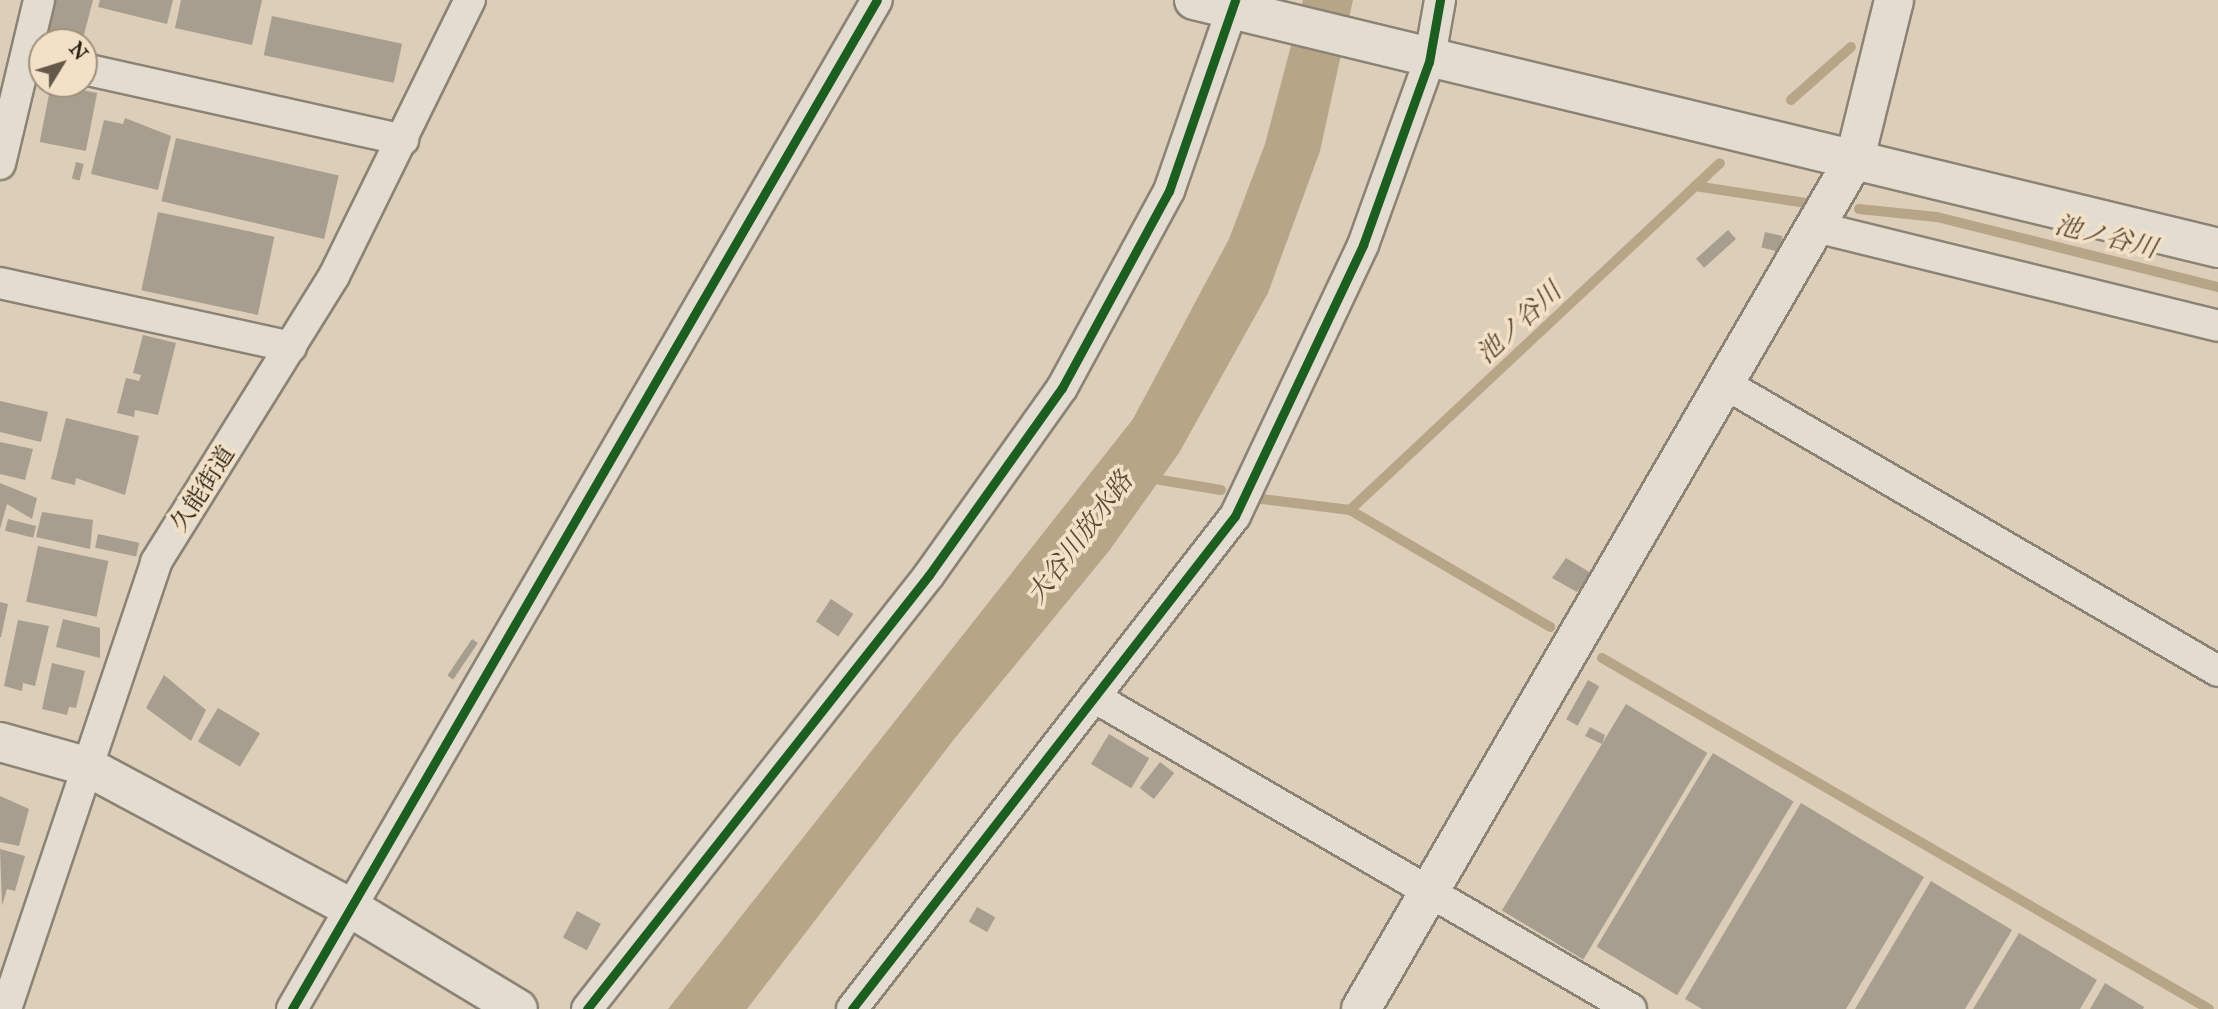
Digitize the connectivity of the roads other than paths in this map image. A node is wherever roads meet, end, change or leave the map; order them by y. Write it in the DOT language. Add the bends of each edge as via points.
graph roads {
  1 [pos="40,0"];
  2 [pos="470,0"];
  3 [pos="877,0"];
  4 [pos="1194,0"];
  5 [pos="1440,0"];
  6 [pos="1894,0"];
  7 [pos="1239,7"];
  8 [pos="37,28"];
  9 [pos="1429,62"];
  10 [pos="98,72"];
  11 [pos="28,77"];
  12 [pos="403,140"];
  13 [pos="1855,158"];
  14 [pos="0,164"];
  15 [pos="1816,227"];
  16 [pos="2218,248"];
  17 [pos="0,283"];
  18 [pos="2218,326"];
  19 [pos="290,347"];
  20 [pos="1727,385"];
  21 [pos="2218,671"];
  22 [pos="1094,697"];
  23 [pos="0,743"];
  24 [pos="86,766"];
  25 [pos="1431,891"];
  26 [pos="351,908"];
  27 [pos="6,1009"];
  28 [pos="292,1009"];
  29 [pos="518,1009"];
  30 [pos="587,1009"];
  31 [pos="852,1009"];
  32 [pos="1361,1009"];
  33 [pos="1631,1009"];
  1 -- 8 [label="street"];
  2 -- 12 [label="street, 久能街道"];
  3 -- 26 [label="street"];
  4 -- 7 [label="street"];
  5 -- 9 [label="street"];
  6 -- 13 [label="street"];
  7 -- 9 [label="street"];
  7 -- 30 [label="street" via="1169,191 1062,388 929,576"];
  9 -- 13 [label="street"];
  9 -- 22 [label="street" via="1363,245 1235,516"];
  10 -- 12 [label="street"];
  11 -- 14 [label="street"];
  12 -- 19 [label="street, 久能街道"];
  13 -- 15 [label="street"];
  13 -- 16 [label="street"];
  15 -- 18 [label="street"];
  15 -- 20 [label="street"];
  17 -- 19 [label="street"];
  19 -- 24 [label="street, 久能街道" via="156,562"];
  20 -- 21 [label="street"];
  20 -- 25 [label="street"];
  22 -- 25 [label="street"];
  22 -- 31 [label="street"];
  23 -- 24 [label="street"];
  24 -- 26 [label="street"];
  24 -- 27 [label="street, 久能街道"];
  25 -- 32 [label="street"];
  25 -- 33 [label="street"];
  26 -- 28 [label="street"];
  26 -- 29 [label="street"];
}
